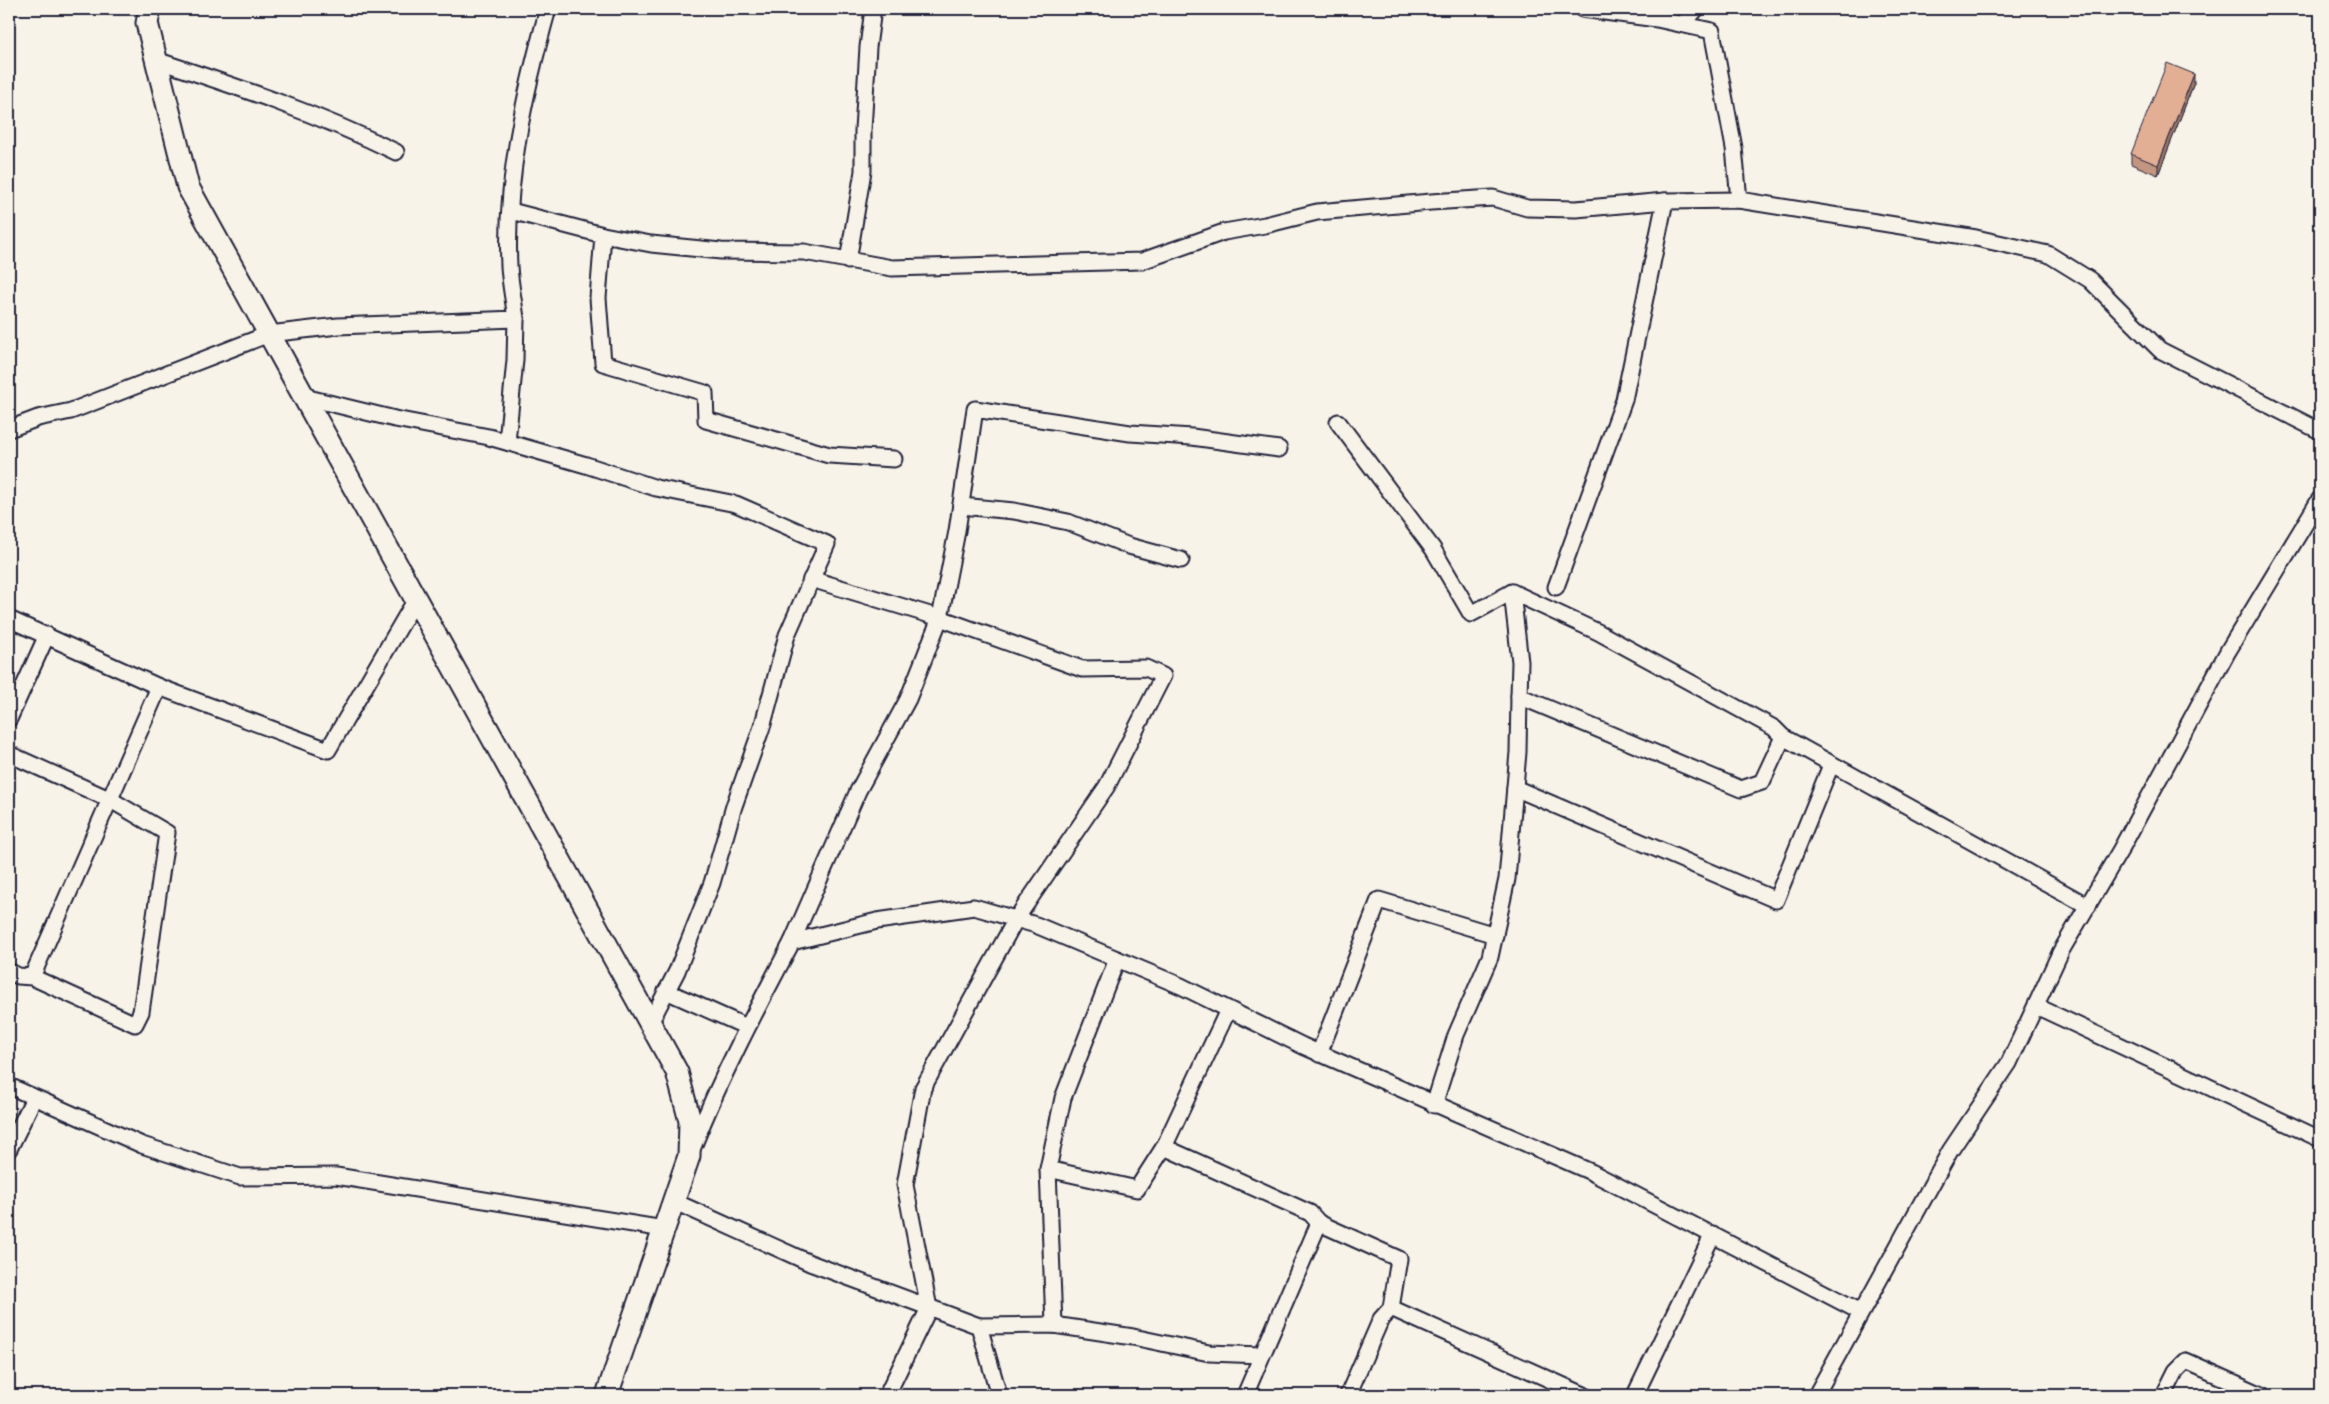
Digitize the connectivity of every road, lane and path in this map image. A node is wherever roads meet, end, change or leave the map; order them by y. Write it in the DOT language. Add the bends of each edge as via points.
graph roads {
  1 [pos="150,9"];
  2 [pos="548,9"];
  3 [pos="873,9"];
  4 [pos="1582,9"];
  5 [pos="1696,9"];
  6 [pos="1683,24"];
  7 [pos="156,60"];
  8 [pos="396,152"];
  9 [pos="1739,200"];
  10 [pos="1666,202"];
  11 [pos="511,211"];
  12 [pos="603,235"];
  13 [pos="848,261"];
  14 [pos="516,319"];
  15 [pos="269,334"];
  16 [pos="304,397"];
  17 [pos="1338,422"];
  18 [pos="9,429"];
  19 [pos="2320,431"];
  20 [pos="507,442"];
  21 [pos="1278,449"];
  22 [pos="894,459"];
  23 [pos="2320,499"];
  24 [pos="961,506"];
  25 [pos="1181,560"];
  26 [pos="811,579"];
  27 [pos="1556,587"];
  28 [pos="1512,592"];
  29 [pos="416,599"];
  30 [pos="9,618"];
  31 [pos="940,618"];
  32 [pos="47,635"];
  33 [pos="159,687"];
  34 [pos="1519,696"];
  35 [pos="9,719"];
  36 [pos="1783,737"];
  37 [pos="9,754"];
  38 [pos="1831,765"];
  39 [pos="1515,788"];
  40 [pos="111,800"];
  41 [pos="2088,906"];
  42 [pos="1016,919"];
  43 [pos="1495,935"];
  44 [pos="792,942"];
  45 [pos="1117,959"];
  46 [pos="9,971"];
  47 [pos="32,977"];
  48 [pos="666,991"];
  49 [pos="2036,1006"];
  50 [pos="1228,1010"];
  51 [pos="650,1022"];
  52 [pos="747,1028"];
  53 [pos="1319,1054"];
  54 [pos="9,1086"];
  55 [pos="34,1098"];
  56 [pos="1434,1105"];
  57 [pos="2320,1139"];
  58 [pos="1164,1148"];
  59 [pos="9,1149"];
  60 [pos="689,1156"];
  61 [pos="1048,1169"];
  62 [pos="673,1201"];
  63 [pos="1319,1223"];
  64 [pos="664,1229"];
  65 [pos="1713,1234"];
  66 [pos="929,1308"];
  67 [pos="1391,1308"];
  68 [pos="1861,1312"];
  69 [pos="1054,1325"];
  70 [pos="979,1326"];
  71 [pos="1261,1355"];
  72 [pos="607,1395"];
  73 [pos="887,1395"];
  74 [pos="999,1395"];
  75 [pos="1245,1395"];
  76 [pos="1348,1395"];
  77 [pos="1584,1395"];
  78 [pos="1635,1395"];
  79 [pos="1816,1395"];
  80 [pos="2164,1395"];
  81 [pos="2262,1395"];
  1 -- 7 [label="main road" via="147,23"];
  2 -- 11 [label="street" via="525,104 512,183"];
  3 -- 13 [label="street" via="863,122 864,171"];
  4 -- 6 [label="street"];
  5 -- 6 [label="street"];
  6 -- 9 [label="street" via="1712,30 1734,148"];
  7 -- 8 [label="street" via="290,107"];
  7 -- 15 [label="main road" via="188,187"];
  9 -- 10 [label="street"];
  9 -- 19 [label="street" via="1976,238 2048,254 2090,280 2160,350"];
  10 -- 13 [label="street" via="1576,209 1527,208 1493,198 1317,212 1224,232 1142,261 892,268"];
  10 -- 27 [label="street" via="1624,400"];
  11 -- 12 [label="street"];
  11 -- 14 [label="street" via="510,266"];
  12 -- 13 [label="street" via="721,251 804,252"];
  12 -- 22 [label="street" via="598,298 603,363 705,392 706,420 828,455"];
  14 -- 15 [label="street" via="338,326"];
  14 -- 20 [label="street"];
  15 -- 16 [label="main road"];
  15 -- 18 [label="street" via="71,411"];
  16 -- 20 [label="street"];
  16 -- 29 [label="main road"];
  17 -- 28 [label="street" via="1433,549 1472,614"];
  20 -- 26 [label="street" via="656,488 736,504 827,544"];
  21 -- 24 [label="street" via="1093,428 975,409"];
  23 -- 41 [label="street" via="2228,651"];
  24 -- 25 [label="street" via="1014,511 1068,522 1129,546"];
  24 -- 31 [label="street"];
  26 -- 31 [label="street"];
  26 -- 48 [label="street" via="787,635 763,724 734,806 712,883"];
  28 -- 34 [label="street" via="1520,662"];
  28 -- 36 [label="street" via="1598,632 1774,728"];
  29 -- 33 [label="street" via="328,750"];
  29 -- 51 [label="main road"];
  30 -- 32 [label="street"];
  31 -- 42 [label="street" via="1082,669 1146,668 1163,676 1107,786"];
  31 -- 44 [label="street" via="908,698 858,791"];
  32 -- 33 [label="street"];
  32 -- 35 [label="street"];
  33 -- 40 [label="street"];
  34 -- 36 [label="street" via="1741,790 1762,782"];
  34 -- 39 [label="street"];
  36 -- 38 [label="street"];
  37 -- 40 [label="street"];
  38 -- 39 [label="street" via="1776,900"];
  38 -- 41 [label="street"];
  39 -- 43 [label="street" via="1507,878"];
  40 -- 47 [label="street"];
  40 -- 47 [label="street" via="167,833 141,1012 135,1024"];
  41 -- 49 [label="street" via="2061,951"];
  42 -- 44 [label="street" via="974,907 877,921"];
  42 -- 45 [label="street"];
  42 -- 66 [label="street" via="923,1088 905,1185"];
  43 -- 53 [label="street" via="1379,900"];
  43 -- 56 [label="street" via="1490,957 1456,1035"];
  44 -- 52 [label="street"];
  45 -- 50 [label="street"];
  45 -- 61 [label="street" via="1063,1098"];
  46 -- 47 [label="street" via="18,976"];
  48 -- 51 [label="street"];
  48 -- 52 [label="street"];
  49 -- 57 [label="street"];
  49 -- 68 [label="street" via="2009,1064 1950,1151"];
  50 -- 53 [label="street"];
  50 -- 58 [label="street"];
  51 -- 60 [label="main road" via="677,1072 690,1121"];
  52 -- 60 [label="street"];
  53 -- 56 [label="street"];
  54 -- 55 [label="street"];
  55 -- 59 [label="street"];
  55 -- 64 [label="street" via="142,1145 240,1177 336,1176"];
  56 -- 65 [label="street" via="1591,1172"];
  58 -- 61 [label="street" via="1137,1189"];
  58 -- 63 [label="street" via="1310,1213"];
  60 -- 62 [label="main road"];
  61 -- 69 [label="street"];
  62 -- 64 [label="main road"];
  62 -- 66 [label="street" via="810,1263"];
  63 -- 67 [label="street" via="1399,1259"];
  63 -- 71 [label="street"];
  64 -- 72 [label="main road"];
  65 -- 68 [label="street"];
  65 -- 78 [label="street"];
  66 -- 70 [label="street"];
  66 -- 73 [label="street"];
  67 -- 76 [label="street" via="1381,1319"];
  67 -- 77 [label="street"];
  68 -- 79 [label="street"];
  69 -- 70 [label="street"];
  69 -- 71 [label="street" via="1209,1353"];
  70 -- 74 [label="street"];
  71 -- 75 [label="street"];
  80 -- 81 [label="street" via="2176,1371 2186,1361"];
}
